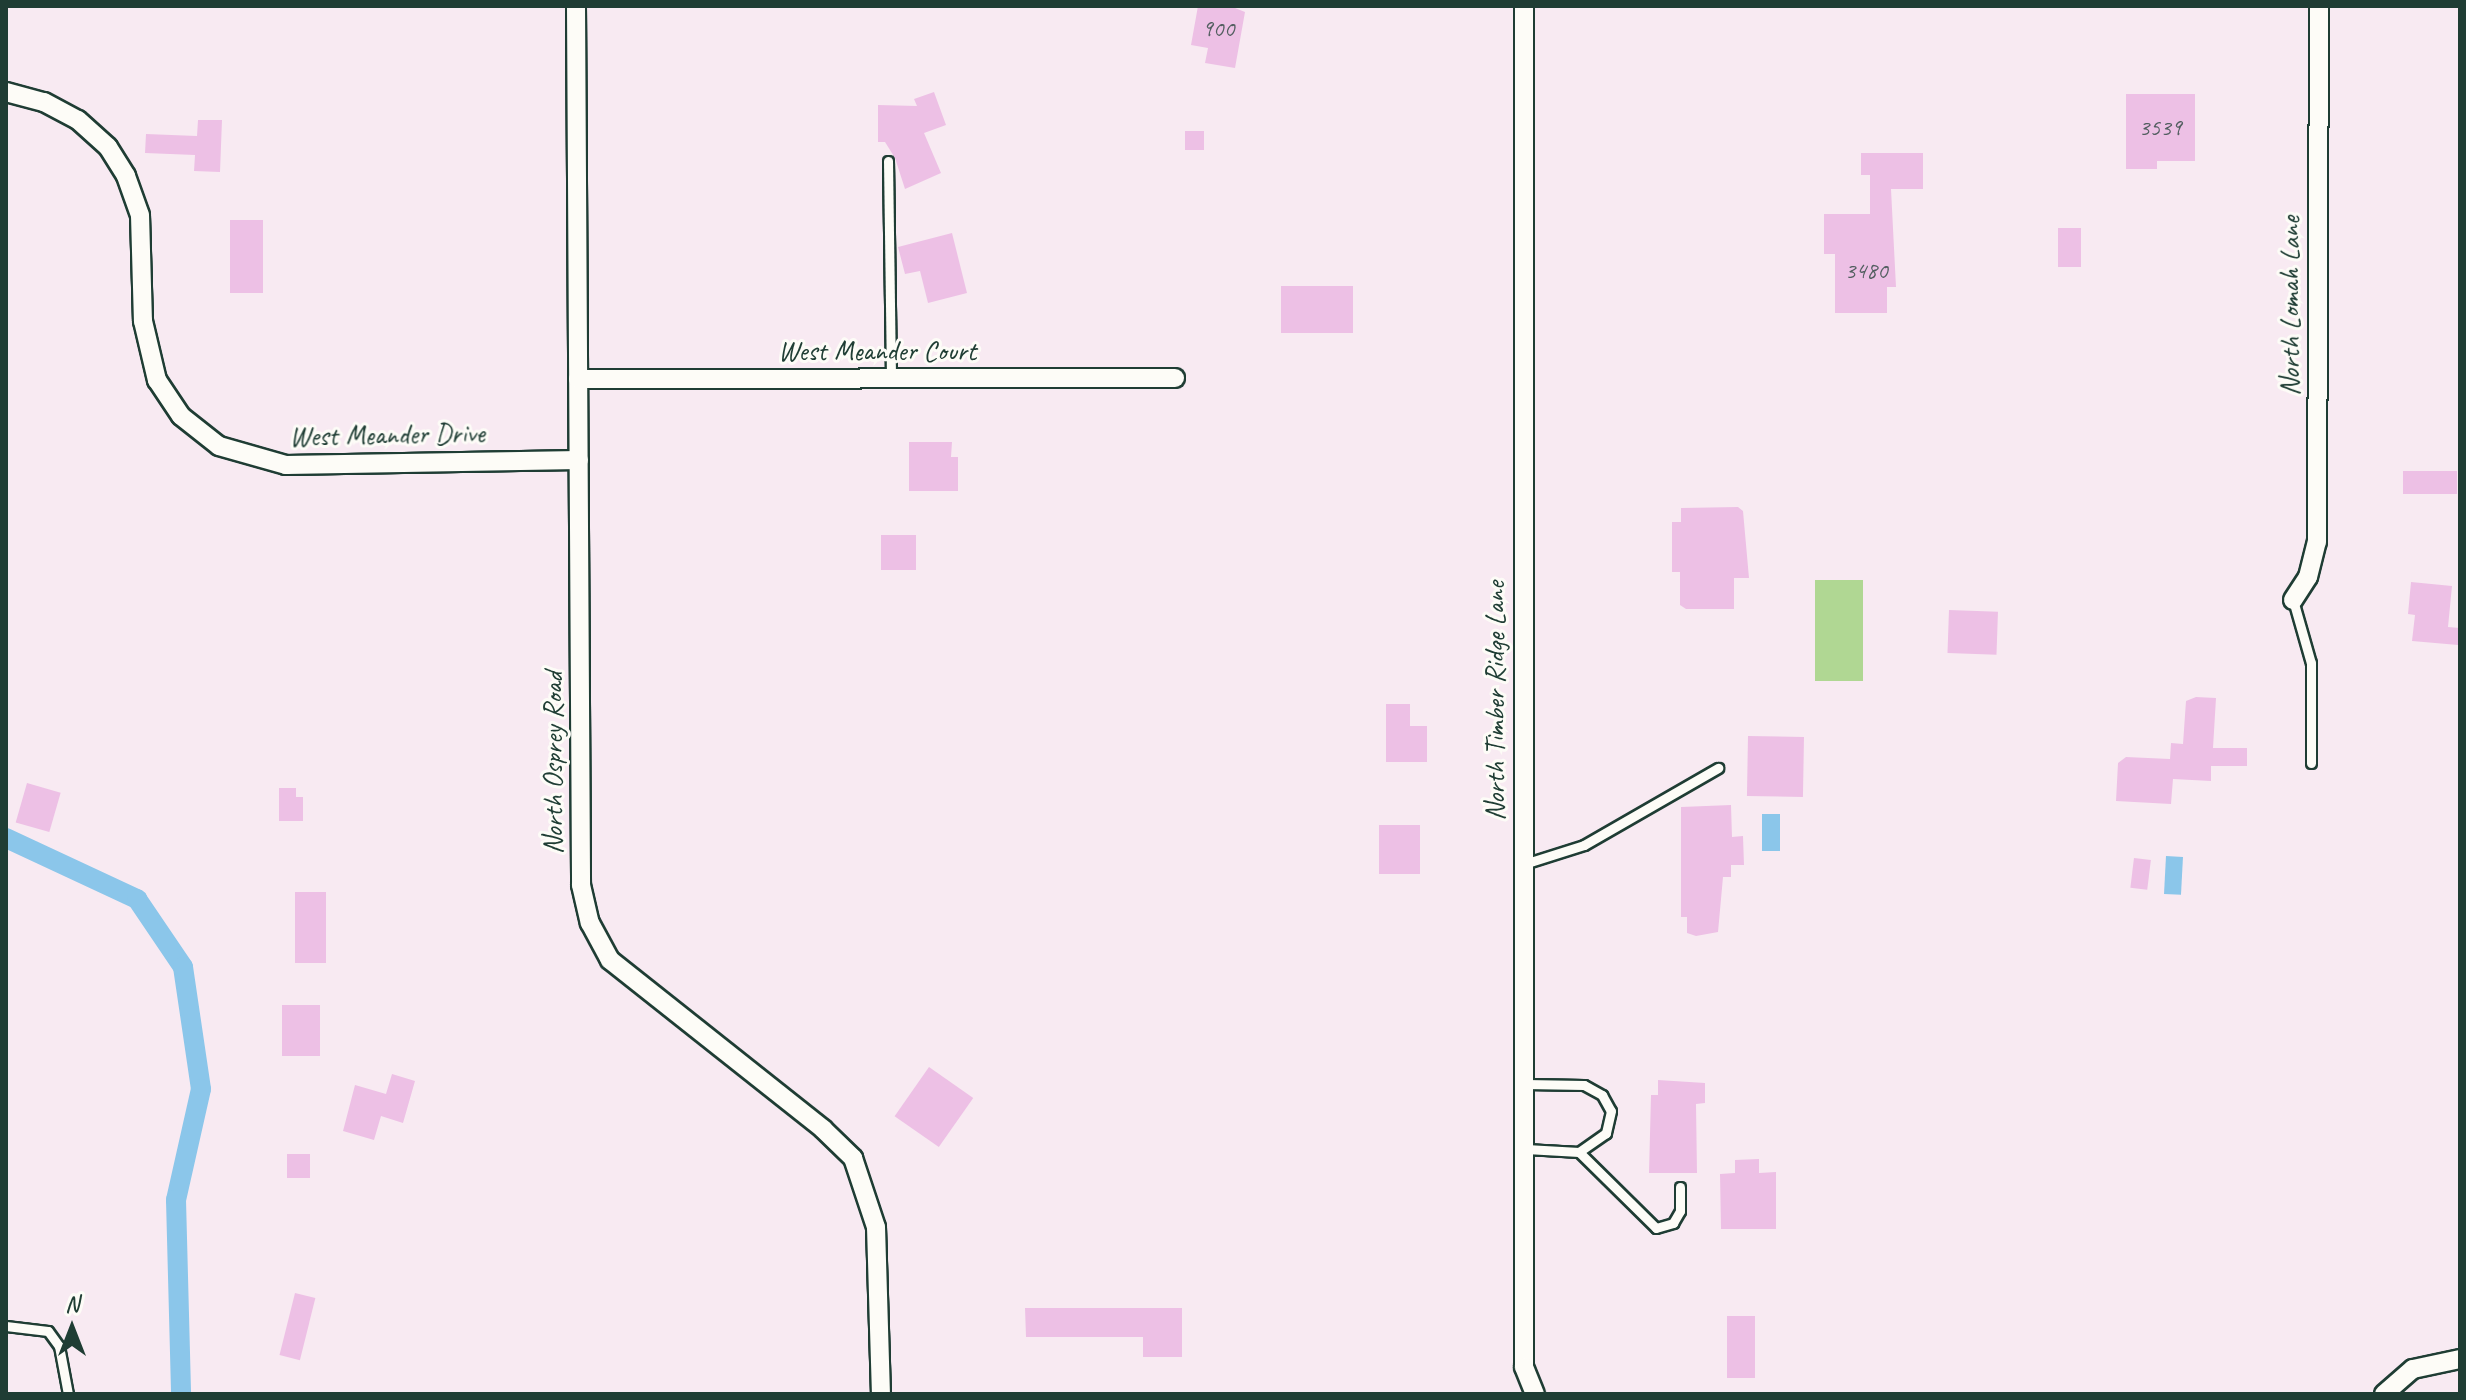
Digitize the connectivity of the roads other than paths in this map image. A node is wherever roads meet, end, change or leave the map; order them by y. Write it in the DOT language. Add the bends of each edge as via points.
graph roads {
  1 [pos="576,6"];
  2 [pos="1524,6"];
  3 [pos="2319,6"];
  4 [pos="6,92"];
  5 [pos="888,161"];
  6 [pos="1175,378"];
  7 [pos="578,379"];
  8 [pos="891,379"];
  9 [pos="579,460"];
  10 [pos="2293,600"];
  11 [pos="2311,763"];
  12 [pos="1718,768"];
  13 [pos="1524,864"];
  14 [pos="1525,1084"];
  15 [pos="1526,1149"];
  16 [pos="1579,1152"];
  17 [pos="1680,1187"];
  18 [pos="6,1326"];
  19 [pos="2460,1359"];
  20 [pos="68,1394"];
  21 [pos="881,1394"];
  22 [pos="1535,1394"];
  23 [pos="2384,1394"];
  1 -- 7 [label="street, North Osprey Road"];
  2 -- 13 [label="street, North Timber Ridge Lane"];
  3 -- 10 [label="street, North Lomah Lane" via="2317,542 2308,577"];
  4 -- 9 [label="street, West Meander Drive" via="44,102 78,120 108,147 126,176 140,215 143,321 157,380 181,416 219,446 286,465"];
  5 -- 8 [label="lane"];
  6 -- 8 [label="street, West Meander Court"];
  7 -- 8 [label="street, West Meander Court"];
  7 -- 9 [label="street, North Osprey Road"];
  9 -- 21 [label="street, North Osprey Road" via="581,885 590,923 620,970 853,1158 876,1227"];
  10 -- 11 [label="lane" via="2311,663"];
  12 -- 13 [label="lane" via="1584,845"];
  13 -- 14 [label="street, North Timber Ridge Lane"];
  14 -- 15 [label="street, North Timber Ridge Lane"];
  14 -- 16 [label="lane" via="1584,1085 1602,1095 1611,1111 1606,1133"];
  15 -- 16 [label="lane"];
  15 -- 22 [label="street, North Timber Ridge Lane" via="1524,1367"];
  16 -- 17 [label="lane" via="1656,1228 1673,1223 1680,1211"];
  18 -- 20 [label="lane" via="48,1331 59,1346"];
  19 -- 23 [label="street" via="2413,1369"];
}
